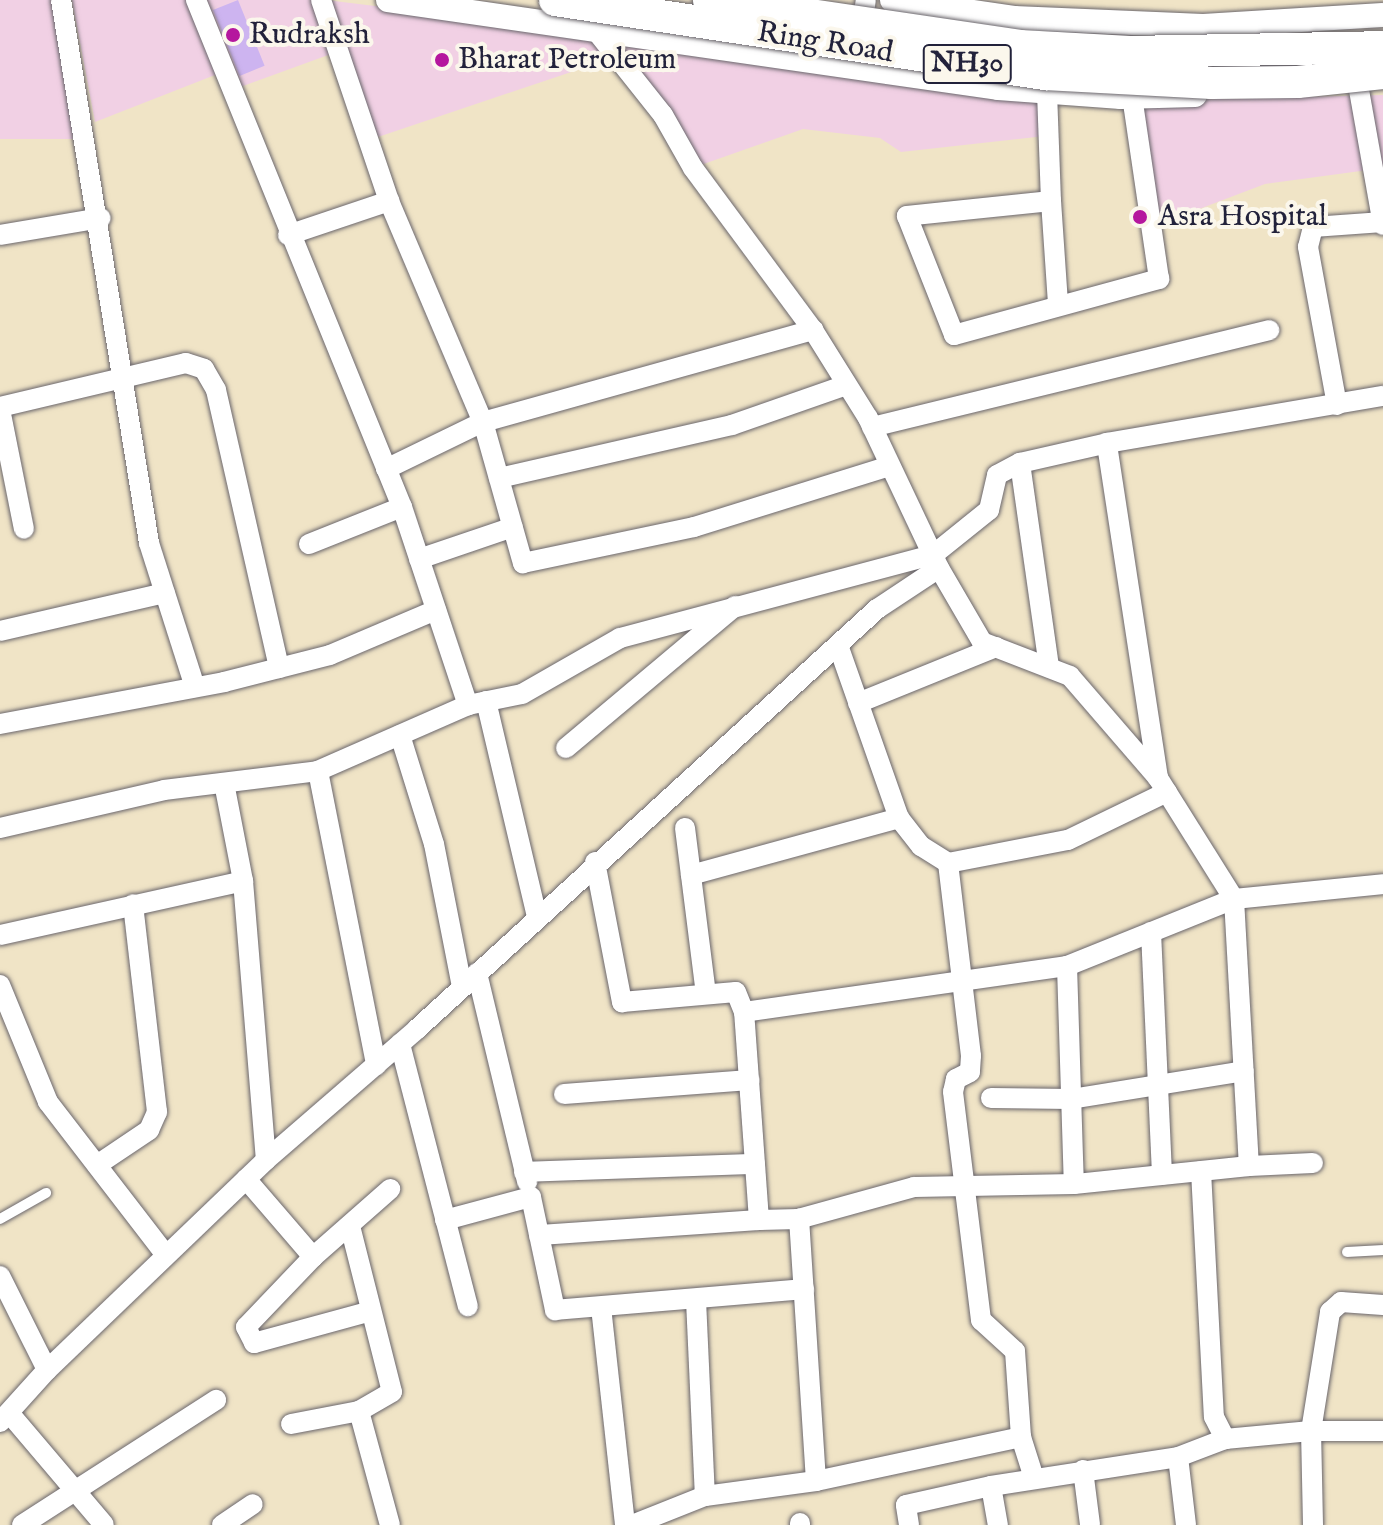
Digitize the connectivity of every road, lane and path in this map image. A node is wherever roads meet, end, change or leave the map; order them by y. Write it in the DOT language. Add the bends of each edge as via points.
graph roads {
  1 [pos="61,0"];
  2 [pos="196,0"];
  3 [pos="321,0"];
  4 [pos="388,0"];
  5 [pos="555,0"];
  6 [pos="709,0"];
  7 [pos="866,0"];
  8 [pos="892,0"];
  9 [pos="1318,11"];
  10 [pos="1383,15"];
  11 [pos="593,27"];
  12 [pos="1383,47"];
  13 [pos="855,65"];
  14 [pos="1375,84"];
  15 [pos="1047,92"];
  16 [pos="1132,97"];
  17 [pos="389,201"];
  18 [pos="1051,201"];
  19 [pos="101,218"];
  20 [pos="1383,224"];
  21 [pos="0,235"];
  22 [pos="288,235"];
  23 [pos="1058,303"];
  24 [pos="813,330"];
  25 [pos="1269,330"];
  26 [pos="124,381"];
  27 [pos="846,385"];
  28 [pos="1383,396"];
  29 [pos="1337,405"];
  30 [pos="0,408"];
  31 [pos="483,422"];
  32 [pos="872,427"];
  33 [pos="1107,443"];
  34 [pos="1020,463"];
  35 [pos="890,466"];
  36 [pos="386,469"];
  37 [pos="499,478"];
  38 [pos="402,507"];
  39 [pos="513,527"];
  40 [pos="24,529"];
  41 [pos="309,544"];
  42 [pos="419,559"];
  43 [pos="936,561"];
  44 [pos="165,593"];
  45 [pos="735,606"];
  46 [pos="436,610"];
  47 [pos="0,631"];
  48 [pos="838,645"];
  49 [pos="996,647"];
  50 [pos="1049,667"];
  51 [pos="279,668"];
  52 [pos="195,687"];
  53 [pos="477,703"];
  54 [pos="858,703"];
  55 [pos="0,724"];
  56 [pos="400,735"];
  57 [pos="566,748"];
  58 [pos="318,771"];
  59 [pos="224,783"];
  60 [pos="1162,785"];
  61 [pos="899,818"];
  62 [pos="0,828"];
  63 [pos="685,828"];
  64 [pos="595,862"];
  65 [pos="948,863"];
  66 [pos="691,875"];
  67 [pos="243,881"];
  68 [pos="1383,884"];
  69 [pos="1234,899"];
  70 [pos="133,904"];
  71 [pos="537,916"];
  72 [pos="1151,932"];
  73 [pos="0,935"];
  74 [pos="1067,966"];
  75 [pos="469,980"];
  76 [pos="962,980"];
  77 [pos="0,985"];
  78 [pos="706,994"];
  79 [pos="744,1012"];
  80 [pos="400,1044"];
  81 [pos="376,1065"];
  82 [pos="1244,1071"];
  83 [pos="749,1080"];
  84 [pos="1158,1086"];
  85 [pos="564,1094"];
  86 [pos="991,1098"];
  87 [pos="1071,1099"];
  88 [pos="266,1160"];
  89 [pos="1313,1163"];
  90 [pos="755,1164"];
  91 [pos="97,1165"];
  92 [pos="1249,1166"];
  93 [pos="1201,1171"];
  94 [pos="524,1172"];
  95 [pos="1162,1175"];
  96 [pos="246,1179"];
  97 [pos="1074,1184"];
  98 [pos="967,1186"];
  99 [pos="390,1189"];
  100 [pos="46,1193"];
  101 [pos="531,1197"];
  102 [pos="0,1219"];
  103 [pos="799,1219"];
  104 [pos="445,1220"];
  105 [pos="759,1220"];
  106 [pos="350,1226"];
  107 [pos="539,1235"];
  108 [pos="1383,1250"];
  109 [pos="1347,1252"];
  110 [pos="166,1255"];
  111 [pos="313,1257"];
  112 [pos="0,1276"];
  113 [pos="804,1289"];
  114 [pos="696,1300"];
  115 [pos="1383,1305"];
  116 [pos="468,1306"];
  117 [pos="601,1307"];
  118 [pos="371,1311"];
  119 [pos="47,1370"];
  120 [pos="216,1400"];
  121 [pos="359,1411"];
  122 [pos="5,1418"];
  123 [pos="291,1424"];
  124 [pos="1311,1431"];
  125 [pos="1383,1431"];
  126 [pos="1021,1437"];
  127 [pos="1225,1439"];
  128 [pos="1178,1457"];
  129 [pos="1083,1470"];
  130 [pos="1034,1478"];
  131 [pos="816,1481"];
  132 [pos="991,1486"];
  133 [pos="75,1490"];
  134 [pos="705,1496"];
  135 [pos="253,1504"];
  136 [pos="22,1525"];
  137 [pos="104,1525"];
  138 [pos="222,1525"];
  139 [pos="390,1525"];
  140 [pos="625,1525"];
  141 [pos="632,1525"];
  142 [pos="909,1525"];
  143 [pos="998,1525"];
  144 [pos="1090,1525"];
  145 [pos="1186,1525"];
  146 [pos="1313,1525"];
  1 -- 19 [label="street"];
  2 -- 22 [label="street"];
  3 -- 17 [label="street"];
  4 -- 11 [label="street"];
  5 -- 14 [label="highway, Ring Road / NH30, bridge" via="1045,74"];
  6 -- 12 [label="highway, Ring Road / NH30, bridge" via="1020,46 1145,52"];
  7 -- 13 [label="street"];
  8 -- 9 [label="street" via="1030,19 1203,26"];
  9 -- 10 [label="street"];
  11 -- 13 [label="street"];
  11 -- 24 [label="street" via="663,115 693,168"];
  13 -- 15 [label="street"];
  14 -- 16 [label="street"];
  14 -- 20 [label="street"];
  15 -- 16 [label="street"];
  15 -- 18 [label="street"];
  16 -- 23 [label="street" via="1159,279"];
  17 -- 22 [label="street"];
  17 -- 31 [label="street"];
  18 -- 23 [label="street"];
  18 -- 23 [label="street" via="907,216 954,335"];
  19 -- 21 [label="street"];
  19 -- 26 [label="street"];
  20 -- 29 [label="street" via="1313,227 1308,247"];
  22 -- 36 [label="street"];
  24 -- 27 [label="street"];
  24 -- 31 [label="street"];
  25 -- 32 [label="street"];
  26 -- 30 [label="street"];
  26 -- 44 [label="street" via="149,543"];
  26 -- 51 [label="street" via="186,363 204,369 216,390"];
  27 -- 32 [label="street"];
  27 -- 37 [label="street" via="732,425"];
  28 -- 29 [label="street"];
  29 -- 33 [label="street"];
  30 -- 40 [label="street"];
  31 -- 36 [label="street"];
  31 -- 37 [label="street"];
  32 -- 35 [label="street"];
  33 -- 34 [label="street"];
  33 -- 60 [label="street"];
  34 -- 43 [label="street" via="997,475 989,510"];
  34 -- 50 [label="street"];
  35 -- 39 [label="street" via="694,527 523,563"];
  35 -- 43 [label="street"];
  36 -- 38 [label="street"];
  37 -- 39 [label="street"];
  38 -- 41 [label="street"];
  38 -- 42 [label="street"];
  39 -- 42 [label="street"];
  42 -- 46 [label="street"];
  43 -- 45 [label="street"];
  43 -- 48 [label="street"];
  43 -- 49 [label="street" via="982,642"];
  44 -- 47 [label="street"];
  44 -- 52 [label="street"];
  45 -- 53 [label="street" via="620,638 522,694"];
  45 -- 57 [label="street"];
  46 -- 51 [label="street" via="330,655"];
  46 -- 53 [label="street"];
  48 -- 54 [label="street"];
  48 -- 64 [label="street"];
  49 -- 50 [label="street"];
  49 -- 54 [label="street"];
  50 -- 60 [label="street" via="1070,676"];
  51 -- 52 [label="street"];
  52 -- 55 [label="street"];
  53 -- 56 [label="street"];
  53 -- 71 [label="street"];
  54 -- 61 [label="street"];
  56 -- 58 [label="street"];
  56 -- 75 [label="street"];
  58 -- 59 [label="street"];
  58 -- 81 [label="street"];
  59 -- 62 [label="street" via="164,790"];
  59 -- 67 [label="street"];
  60 -- 65 [label="street" via="1068,840"];
  60 -- 69 [label="street"];
  61 -- 65 [label="street" via="921,846"];
  61 -- 66 [label="street"];
  63 -- 66 [label="street"];
  64 -- 71 [label="street"];
  64 -- 78 [label="street" via="622,1002"];
  65 -- 76 [label="street"];
  66 -- 78 [label="street"];
  67 -- 70 [label="street"];
  67 -- 88 [label="street"];
  68 -- 69 [label="street"];
  69 -- 72 [label="street"];
  69 -- 82 [label="street"];
  70 -- 73 [label="street"];
  70 -- 91 [label="street" via="157,1112 149,1130"];
  71 -- 75 [label="street"];
  72 -- 74 [label="street"];
  72 -- 84 [label="street"];
  74 -- 76 [label="street"];
  74 -- 87 [label="street"];
  75 -- 80 [label="street"];
  75 -- 94 [label="street"];
  76 -- 79 [label="street"];
  76 -- 98 [label="street" via="970,1072 956,1079 953,1092"];
  77 -- 91 [label="street" via="48,1102"];
  78 -- 79 [label="street" via="736,992"];
  79 -- 83 [label="street"];
  80 -- 81 [label="street"];
  80 -- 104 [label="street"];
  81 -- 88 [label="street"];
  82 -- 84 [label="street"];
  82 -- 92 [label="street"];
  83 -- 85 [label="street"];
  83 -- 90 [label="street"];
  84 -- 87 [label="street"];
  84 -- 95 [label="street"];
  86 -- 87 [label="street"];
  87 -- 97 [label="street"];
  88 -- 96 [label="street"];
  89 -- 92 [label="street"];
  90 -- 94 [label="street"];
  90 -- 105 [label="street"];
  91 -- 110 [label="street"];
  92 -- 93 [label="street"];
  93 -- 95 [label="street"];
  93 -- 127 [label="street" via="1214,1417"];
  94 -- 101 [label="street"];
  95 -- 97 [label="street"];
  96 -- 110 [label="street"];
  96 -- 111 [label="street"];
  97 -- 98 [label="street"];
  98 -- 103 [label="street" via="914,1187"];
  98 -- 126 [label="street" via="981,1320 1015,1351"];
  99 -- 106 [label="street"];
  100 -- 102 [label="lane"];
  101 -- 104 [label="street"];
  101 -- 107 [label="street"];
  103 -- 105 [label="street"];
  103 -- 113 [label="street"];
  104 -- 116 [label="street"];
  105 -- 107 [label="street"];
  106 -- 111 [label="street"];
  106 -- 118 [label="street"];
  107 -- 117 [label="street" via="555,1310"];
  108 -- 109 [label="lane"];
  110 -- 119 [label="street"];
  111 -- 118 [label="street" via="246,1327 254,1343"];
  112 -- 119 [label="street"];
  113 -- 114 [label="street"];
  113 -- 131 [label="street"];
  114 -- 117 [label="street"];
  114 -- 134 [label="street"];
  115 -- 124 [label="street" via="1341,1302 1330,1312"];
  117 -- 140 [label="street"];
  118 -- 121 [label="street" via="392,1392"];
  119 -- 122 [label="street"];
  120 -- 133 [label="street"];
  121 -- 123 [label="street"];
  121 -- 139 [label="street"];
  122 -- 133 [label="street"];
  124 -- 125 [label="street"];
  124 -- 127 [label="street"];
  124 -- 146 [label="street"];
  126 -- 130 [label="street"];
  126 -- 131 [label="street"];
  127 -- 128 [label="street"];
  128 -- 129 [label="street"];
  128 -- 145 [label="street"];
  129 -- 130 [label="street"];
  129 -- 144 [label="street"];
  130 -- 132 [label="street"];
  131 -- 134 [label="street"];
  132 -- 142 [label="street" via="906,1505"];
  132 -- 143 [label="street"];
  133 -- 136 [label="street"];
  133 -- 137 [label="street"];
  134 -- 141 [label="street"];
  135 -- 138 [label="street"];
}
